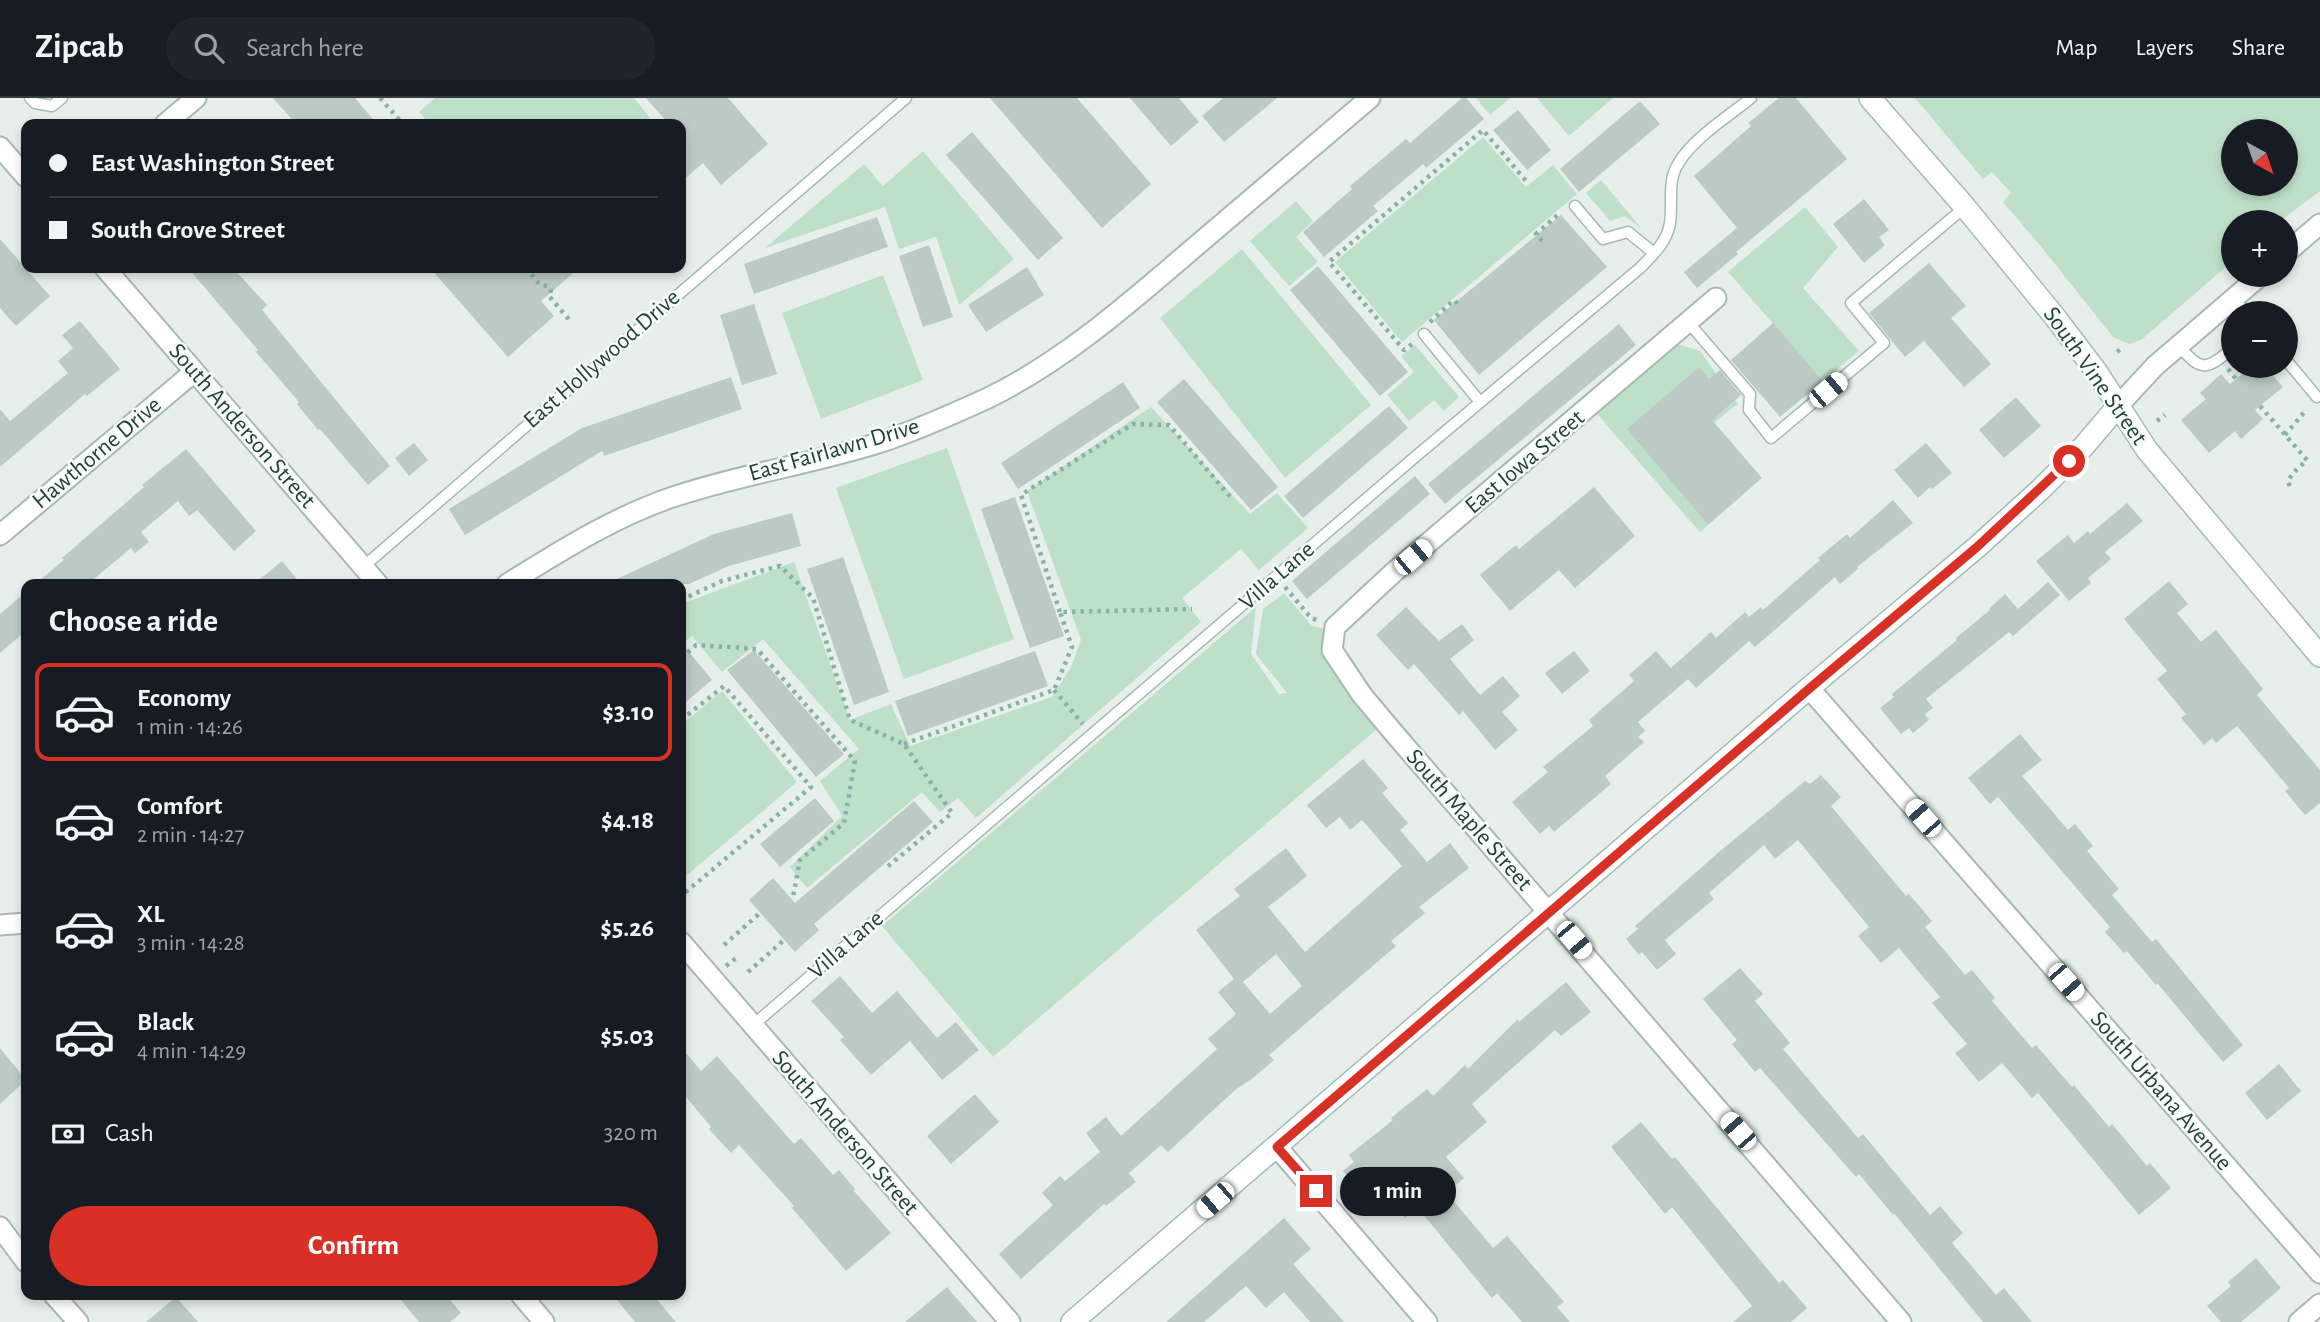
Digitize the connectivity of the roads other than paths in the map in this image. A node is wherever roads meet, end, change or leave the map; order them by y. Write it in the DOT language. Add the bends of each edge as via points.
graph roads {
  1 [pos="30,98"];
  2 [pos="62,98"];
  3 [pos="196,98"];
  4 [pos="906,98"];
  5 [pos="1370,98"];
  6 [pos="1751,98"];
  7 [pos="1870,98"];
  8 [pos="171,119"];
  9 [pos="0,147"];
  10 [pos="21,171"];
  11 [pos="1575,206"];
  12 [pos="1965,207"];
  13 [pos="2320,224"];
  14 [pos="2298,243"];
  15 [pos="1654,253"];
  16 [pos="109,273"];
  17 [pos="1716,298"];
  18 [pos="2221,318"];
  19 [pos="1688,322"];
  20 [pos="1424,334"];
  21 [pos="2178,345"];
  22 [pos="2221,357"];
  23 [pos="194,372"];
  24 [pos="2298,374"];
  25 [pos="2317,397"];
  26 [pos="1480,402"];
  27 [pos="2118,406"];
  28 [pos="0,535"];
  29 [pos="363,567"];
  30 [pos="374,579"];
  31 [pos="515,579"];
  32 [pos="1335,627"];
  33 [pos="2320,656"];
  34 [pos="1810,688"];
  35 [pos="1549,912"];
  36 [pos="21,923"];
  37 [pos="0,925"];
  38 [pos="686,948"];
  39 [pos="752,1026"];
  40 [pos="1277,1147"];
  41 [pos="0,1227"];
  42 [pos="21,1255"];
  43 [pos="2320,1273"];
  44 [pos="58,1300"];
  45 [pos="525,1300"];
  46 [pos="2320,1304"];
  47 [pos="78,1322"];
  48 [pos="544,1322"];
  49 [pos="1010,1322"];
  50 [pos="1072,1322"];
  51 [pos="1427,1322"];
  52 [pos="1901,1322"];
  53 [pos="2299,1322"];
  1 -- 2 [label="lane" via="52,106"];
  3 -- 8 [label="street"];
  4 -- 29 [label="lane, East Hollywood Drive"];
  5 -- 31 [label="street, East Fairlawn Drive" via="1128,304 1031,374 990,397 876,444 731,479 657,503 574,543"];
  6 -- 15 [label="lane, Villa Lane" via="1697,142 1678,164 1672,180 1670,226"];
  7 -- 12 [label="main road, South Vine Street"];
  9 -- 10 [label="street"];
  11 -- 15 [label="lane" via="1603,239 1628,232"];
  12 -- 19 [label="lane" via="1851,303 1884,343 1771,438 1749,410 1750,394"];
  12 -- 27 [label="main road, South Vine Street" via="2055,317"];
  13 -- 14 [label="street"];
  15 -- 26 [label="lane, Villa Lane"];
  16 -- 23 [label="street, South Anderson Street"];
  17 -- 19 [label="street, East Iowa Street"];
  18 -- 21 [label="street"];
  19 -- 32 [label="street, East Iowa Street"];
  20 -- 26 [label="lane"];
  21 -- 22 [label="lane" via="2194,363 2205,366"];
  21 -- 27 [label="street"];
  23 -- 28 [label="street, Hawthorne Drive"];
  23 -- 29 [label="street, South Anderson Street"];
  24 -- 25 [label="lane"];
  26 -- 39 [label="lane, Villa Lane"];
  27 -- 33 [label="main road, South Vine Street" via="2147,450"];
  27 -- 34 [label="main road" via="2031,498"];
  29 -- 30 [label="street, South Anderson Street"];
  32 -- 35 [label="street, South Maple Street" via="1332,650 1362,695"];
  34 -- 35 [label="main road"];
  34 -- 43 [label="street, South Urbana Avenue"];
  35 -- 40 [label="main road"];
  35 -- 52 [label="street, South Maple Street"];
  36 -- 37 [label="street"];
  38 -- 39 [label="street, South Anderson Street"];
  39 -- 49 [label="street, South Anderson Street"];
  40 -- 50 [label="main road"];
  40 -- 51 [label="street"];
  41 -- 42 [label="street"];
  44 -- 47 [label="street"];
  45 -- 48 [label="street"];
  46 -- 53 [label="street"];
}
